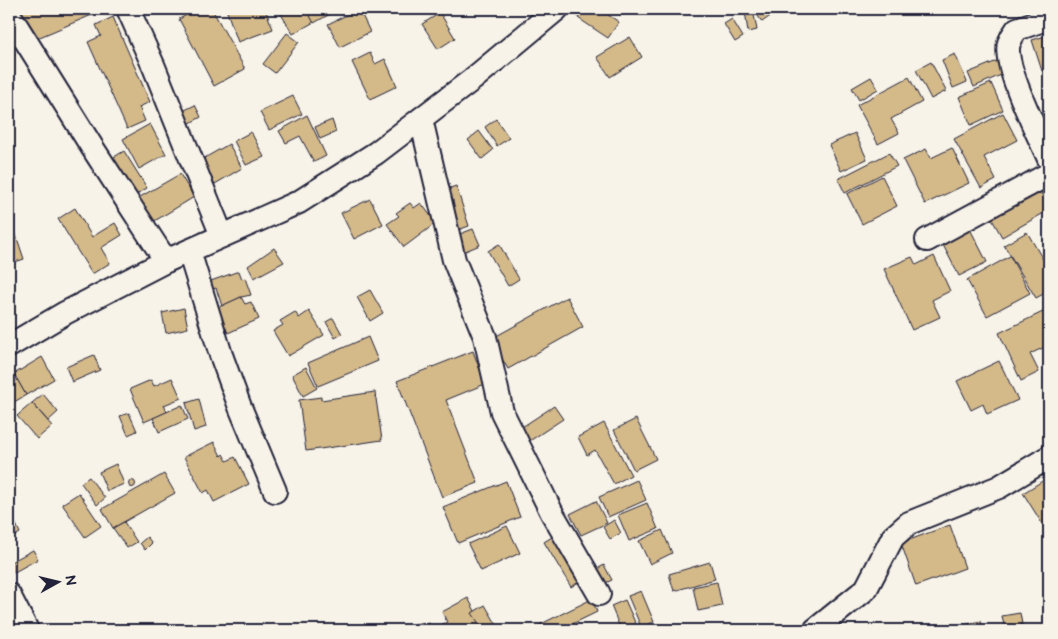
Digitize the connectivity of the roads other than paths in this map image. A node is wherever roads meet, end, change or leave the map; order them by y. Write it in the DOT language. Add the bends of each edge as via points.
graph roads {
  1 [pos="128,9"];
  2 [pos="557,9"];
  3 [pos="9,14"];
  4 [pos="1049,18"];
  5 [pos="421,119"];
  6 [pos="1049,159"];
  7 [pos="1049,174"];
  8 [pos="222,236"];
  9 [pos="927,240"];
  10 [pos="189,251"];
  11 [pos="166,261"];
  12 [pos="9,346"];
  13 [pos="1049,457"];
  14 [pos="275,491"];
  15 [pos="599,594"];
  16 [pos="9,595"];
  17 [pos="26,630"];
  18 [pos="815,630"];
  1 -- 8 [label="street"];
  2 -- 5 [label="street"];
  3 -- 11 [label="street"];
  4 -- 6 [label="street" via="1017,29 1009,44 1019,90"];
  5 -- 8 [label="street" via="376,153 299,202"];
  5 -- 15 [label="street" via="454,260 485,337 502,412 552,513"];
  7 -- 9 [label="street"];
  8 -- 10 [label="street"];
  10 -- 11 [label="street"];
  10 -- 14 [label="street" via="221,356"];
  11 -- 12 [label="street"];
  13 -- 18 [label="street" via="999,487 910,523 893,537 866,589"];
  16 -- 17 [label="street"];
}
